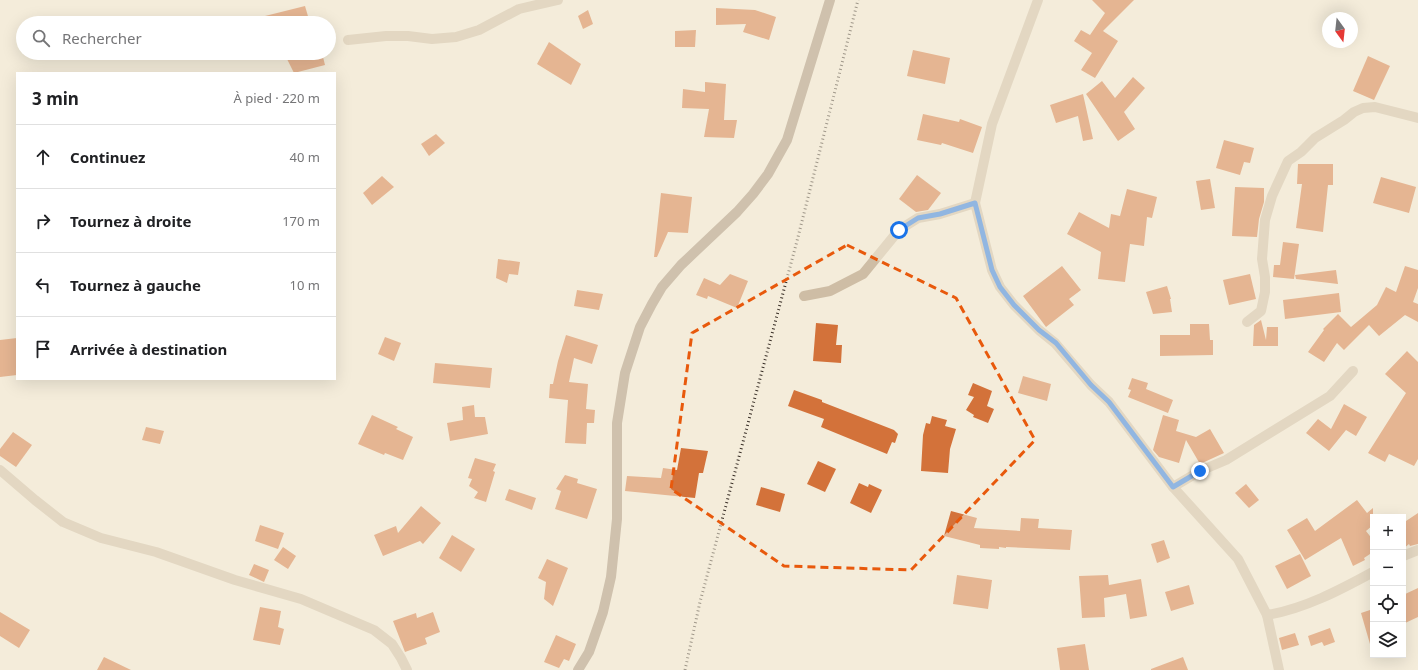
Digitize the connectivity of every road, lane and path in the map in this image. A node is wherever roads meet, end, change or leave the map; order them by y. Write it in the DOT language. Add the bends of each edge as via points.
graph roads {
  1 [pos="558,0"];
  2 [pos="830,0"];
  3 [pos="1038,0"];
  4 [pos="348,40"];
  5 [pos="1418,118"];
  6 [pos="975,203"];
  7 [pos="804,296"];
  8 [pos="1247,322"];
  9 [pos="1353,371"];
  10 [pos="0,470"];
  11 [pos="1173,487"];
  12 [pos="1418,550"];
  13 [pos="1406,555"];
  14 [pos="1370,573"];
  15 [pos="1267,615"];
  16 [pos="407,670"];
  17 [pos="578,670"];
  18 [pos="1279,670"];
  1 -- 4 [label="street" via="519,9 479,30 456,37 432,39 386,36"];
  2 -- 17 [label="street" via="787,140 768,174 737,212 681,265 662,287 640,327 625,373 616,423 618,492 611,577 603,612 589,652"];
  3 -- 6 [label="street" via="992,124"];
  5 -- 8 [label="street" via="1375,107 1363,108 1316,138 1288,161 1272,196 1265,220 1262,259 1265,292 1262,311"];
  6 -- 7 [label="street" via="918,218 899,230 863,274 830,291"];
  6 -- 11 [label="street" via="992,270 1000,287 1014,305 1056,343 1091,385 1109,402"];
  9 -- 11 [label="street" via="1330,396 1226,460 1200,471"];
  10 -- 16 [label="street" via="63,522 101,538 156,552 235,580 301,599 374,630 392,644"];
  11 -- 15 [label="street" via="1238,559"];
  12 -- 13 [label="street"];
  14 -- 15 [label="street" via="1303,605"];
  15 -- 18 [label="street"];
}
